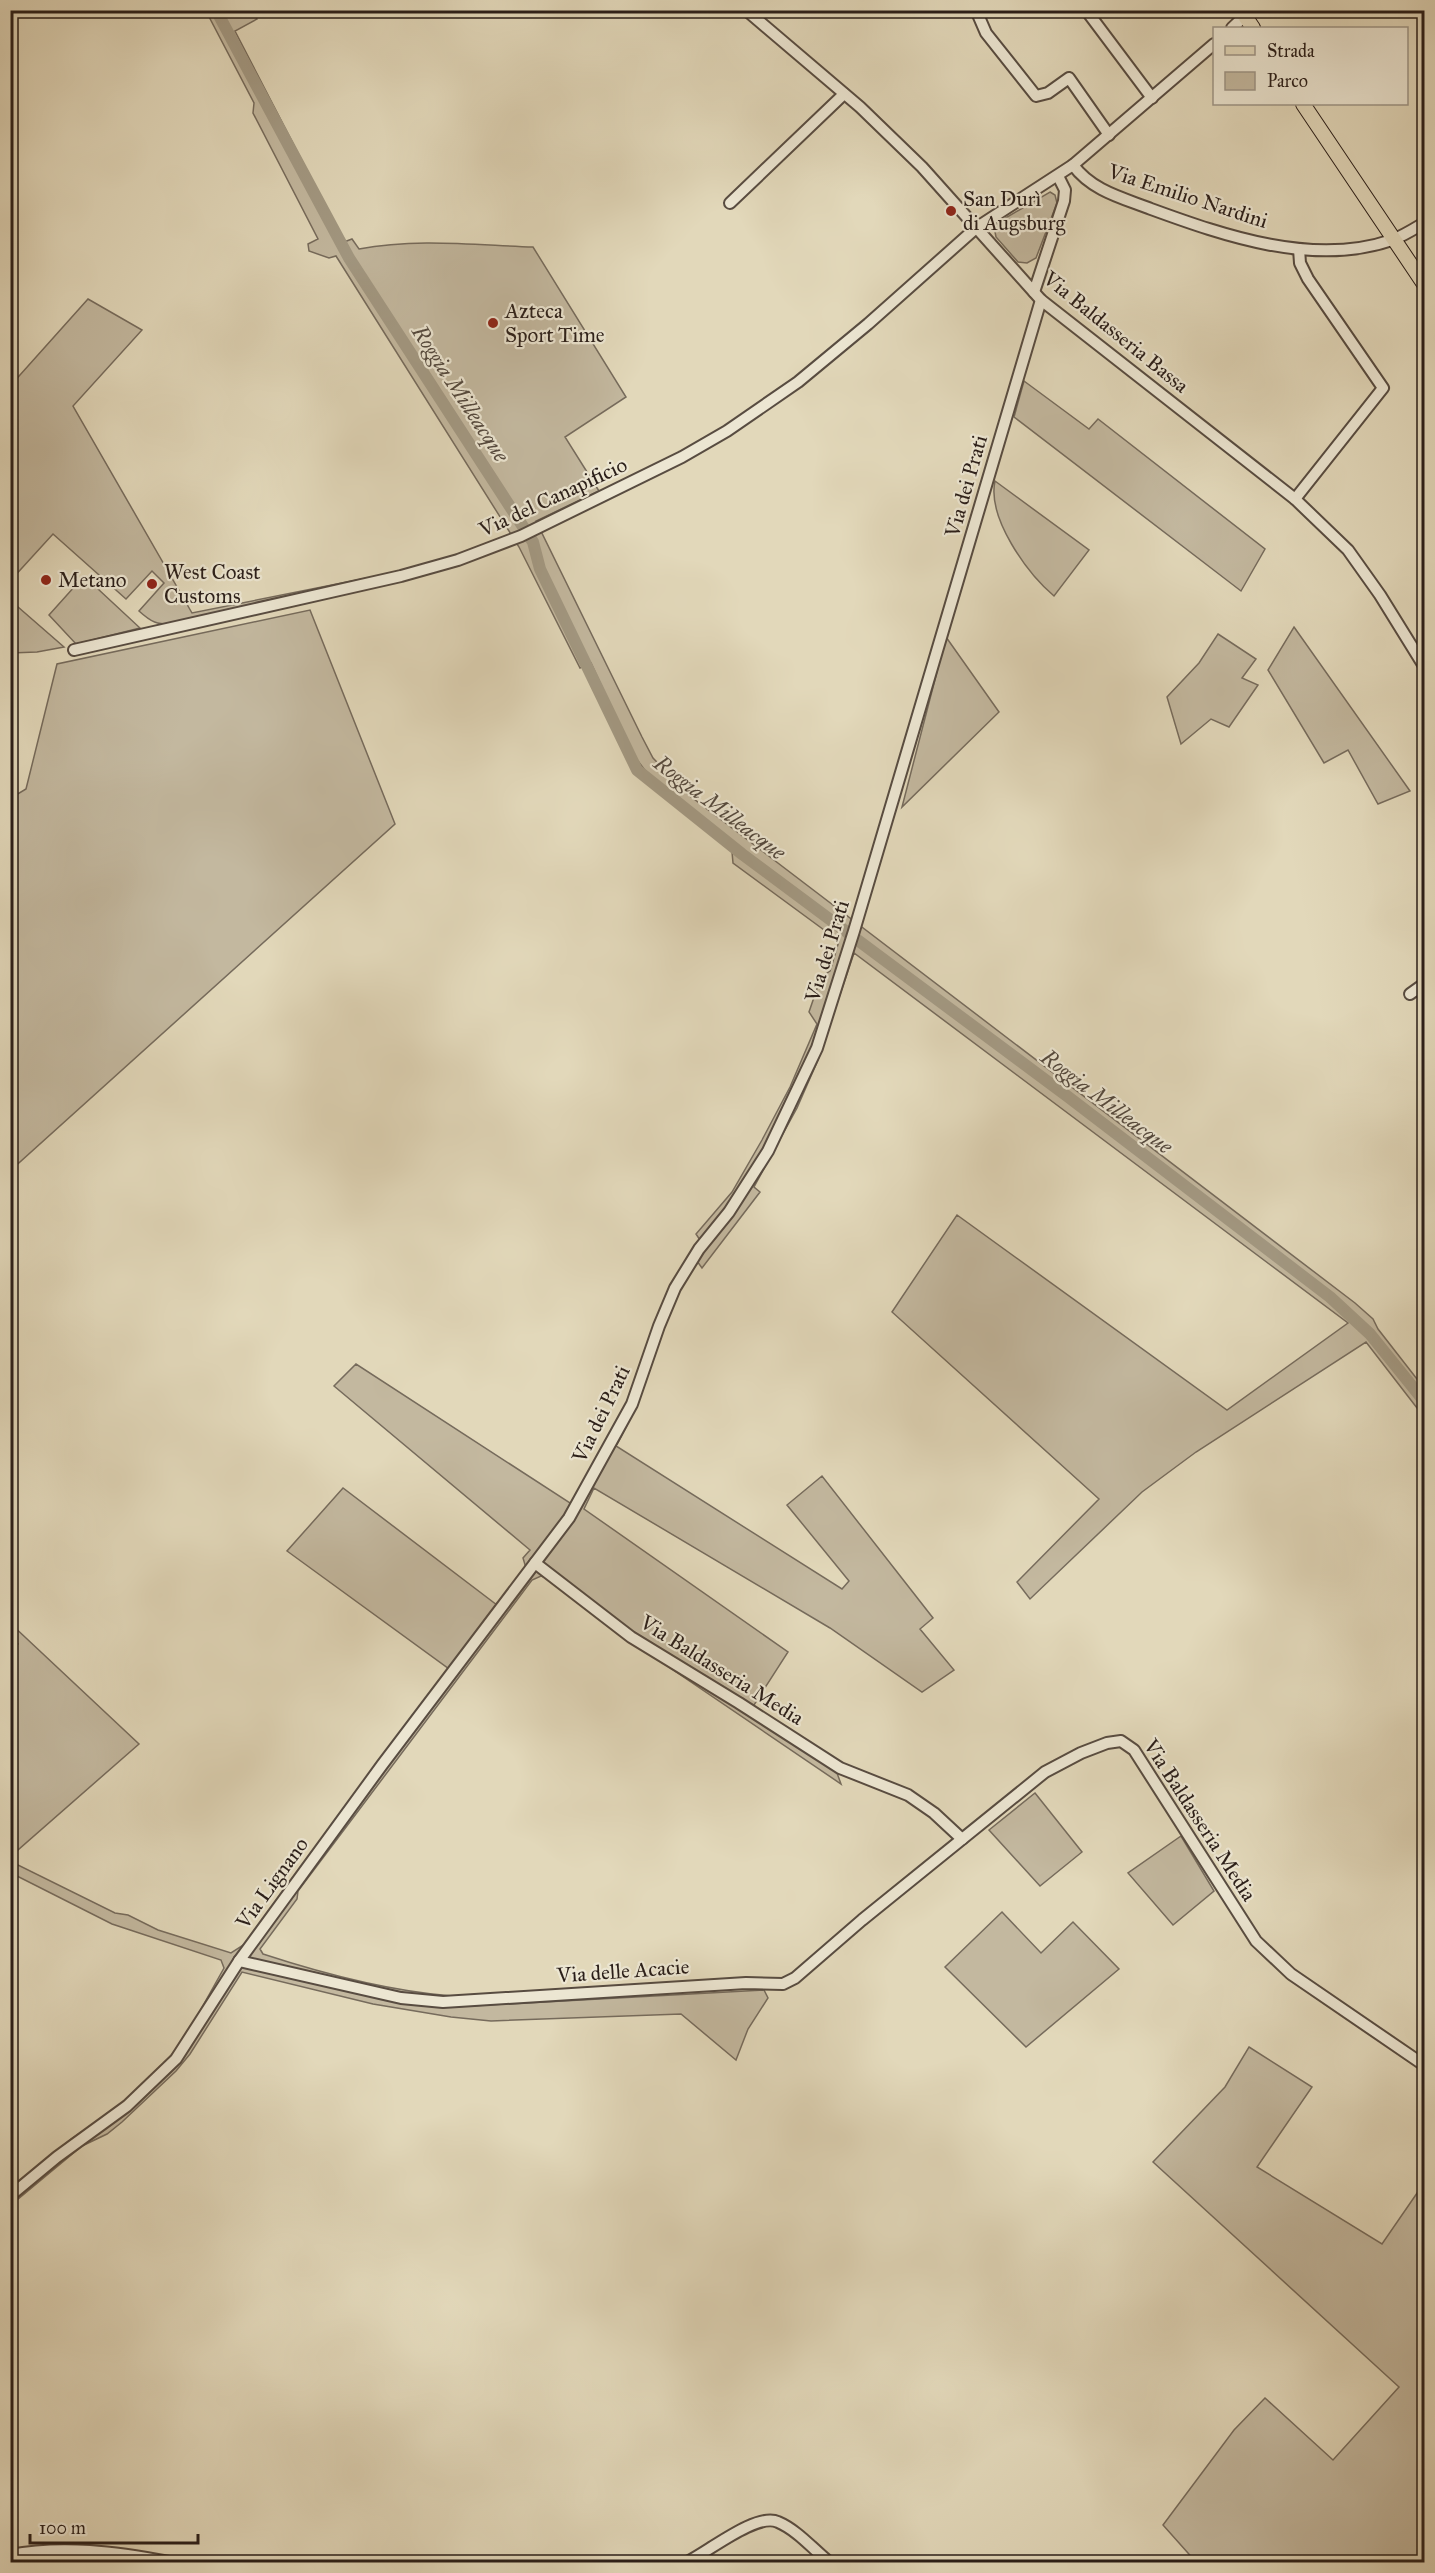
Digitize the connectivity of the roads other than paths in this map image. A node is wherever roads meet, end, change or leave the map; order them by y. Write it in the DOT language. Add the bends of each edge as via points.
graph roads {
  1 [pos="746,10"];
  2 [pos="976,10"];
  3 [pos="1086,10"];
  4 [pos="1247,17"];
  5 [pos="1233,27"];
  6 [pos="1213,46"];
  7 [pos="844,94"];
  8 [pos="1152,98"];
  9 [pos="1304,105"];
  10 [pos="1109,135"];
  11 [pos="1073,165"];
  12 [pos="1058,176"];
  13 [pos="730,203"];
  14 [pos="1425,223"];
  15 [pos="976,228"];
  16 [pos="1395,239"];
  17 [pos="1299,249"];
  18 [pos="1425,284"];
  19 [pos="1037,296"];
  20 [pos="1295,499"];
  21 [pos="74,650"];
  22 [pos="1425,666"];
  23 [pos="1425,984"];
  24 [pos="1410,994"];
  25 [pos="535,1563"];
  26 [pos="962,1839"];
  27 [pos="239,1960"];
  28 [pos="1425,2065"];
  29 [pos="10,2196"];
  30 [pos="10,2555"];
  31 [pos="169,2562"];
  32 [pos="687,2562"];
  33 [pos="829,2562"];
  1 -- 7 [label="street, Via Baldasseria Bassa"];
  2 -- 10 [label="street" via="986,33 1036,96 1048,93 1069,78"];
  3 -- 8 [label="street"];
  4 -- 5 [label="street"];
  6 -- 8 [label="street, Via del Canapificio"];
  7 -- 13 [label="street"];
  7 -- 15 [label="street, Via Baldasseria Bassa" via="922,167"];
  8 -- 10 [label="street, Via del Canapificio"];
  9 -- 16 [label="main road"];
  10 -- 11 [label="street, Via del Canapificio"];
  11 -- 12 [label="street, Via del Canapificio"];
  11 -- 17 [label="street, Via Emilio Nardini" via="1091,185 1119,197 1212,229"];
  12 -- 15 [label="street, Via del Canapificio"];
  12 -- 19 [label="street, Via dei Prati" via="1065,190 1064,201"];
  14 -- 16 [label="street, Via Emilio Nardini"];
  15 -- 19 [label="street, Via Baldasseria Bassa"];
  15 -- 21 [label="street, Via del Canapificio" via="868,324 764,407 682,457 537,529 458,560 401,576"];
  16 -- 17 [label="street, Via Emilio Nardini" via="1350,248"];
  16 -- 18 [label="main road"];
  17 -- 20 [label="street" via="1303,271 1383,388"];
  19 -- 20 [label="street, Via Baldasseria Bassa"];
  19 -- 25 [label="street, Via dei Prati" via="817,1048 768,1151 675,1288 632,1404 569,1518"];
  20 -- 22 [label="street, Via Baldasseria Bassa" via="1348,550"];
  23 -- 24 [label="street"];
  25 -- 26 [label="street, Via Baldasseria Media" via="631,1637 840,1768 908,1795"];
  25 -- 27 [label="street, Via Lignano"];
  26 -- 27 [label="street, Via delle Acacie" via="783,1984 443,2002 401,1998"];
  26 -- 28 [label="street, Via Baldasseria Media" via="1045,1772 1095,1747 1126,1743 1256,1941 1291,1974"];
  27 -- 29 [label="street, Via Lignano" via="176,2059 127,2106"];
  30 -- 31 [label="street" via="69,2549"];
  32 -- 33 [label="street" via="752,2523 767,2519 791,2530"];
}
